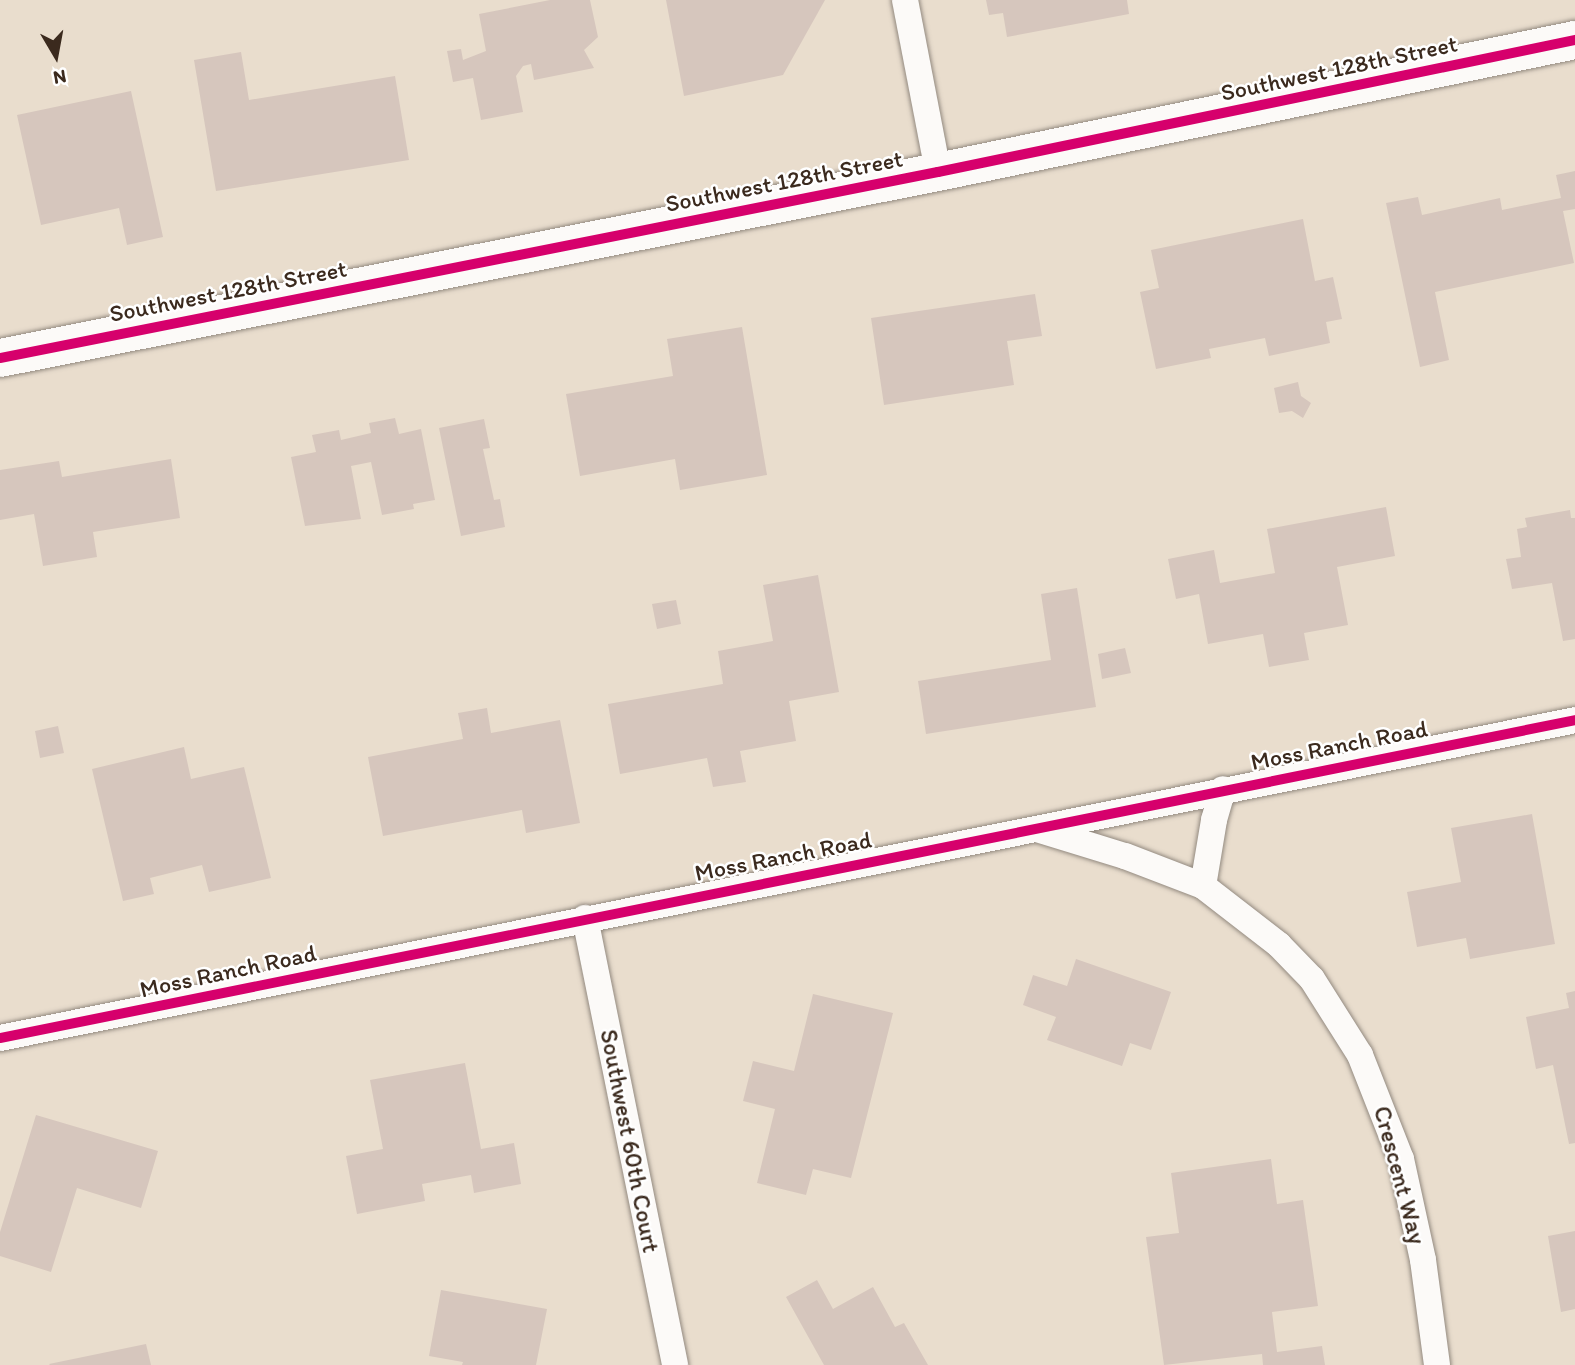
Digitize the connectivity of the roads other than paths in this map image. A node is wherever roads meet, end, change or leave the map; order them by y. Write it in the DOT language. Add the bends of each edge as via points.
graph roads {
  1 [pos="905,0"];
  2 [pos="1575,40"];
  3 [pos="938,172"];
  4 [pos="0,358"];
  5 [pos="1575,720"];
  6 [pos="1223,789"];
  7 [pos="1032,827"];
  8 [pos="1203,886"];
  9 [pos="585,918"];
  10 [pos="0,1038"];
  11 [pos="675,1365"];
  12 [pos="1437,1365"];
  1 -- 3 [label="street"];
  2 -- 3 [label="street, Southwest 128th Street"];
  3 -- 4 [label="street, Southwest 128th Street"];
  5 -- 6 [label="street, Moss Ranch Road"];
  6 -- 7 [label="street, Moss Ranch Road"];
  6 -- 8 [label="street"];
  7 -- 8 [label="street, Crescent Way"];
  7 -- 9 [label="street, Moss Ranch Road"];
  8 -- 12 [label="street, Crescent Way" via="1279,945 1312,979 1360,1055 1401,1159 1423,1260"];
  9 -- 10 [label="street, Moss Ranch Road"];
  9 -- 11 [label="street, Southwest 60th Court"];
}
